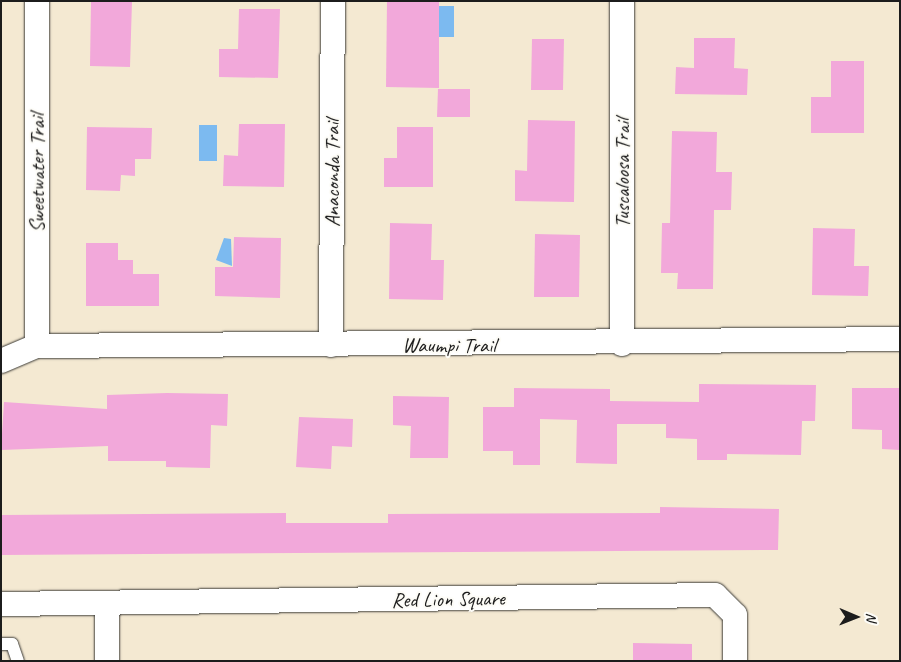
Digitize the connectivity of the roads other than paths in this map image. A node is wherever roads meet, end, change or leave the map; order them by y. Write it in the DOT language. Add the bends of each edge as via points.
graph roads {
  1 [pos="37,1"];
  2 [pos="333,1"];
  3 [pos="622,1"];
  4 [pos="900,339"];
  5 [pos="622,344"];
  6 [pos="332,345"];
  7 [pos="37,346"];
  8 [pos="1,361"];
  9 [pos="1,604"];
  10 [pos="107,604"];
  11 [pos="1,644"];
  12 [pos="18,661"];
  13 [pos="107,661"];
  14 [pos="735,661"];
  1 -- 7 [label="street, Sweetwater Trail"];
  2 -- 6 [label="street, Anaconda Trail"];
  3 -- 5 [label="street, Tuscaloosa Trail"];
  4 -- 5 [label="street, Waumpi Trail"];
  5 -- 6 [label="street, Waumpi Trail"];
  6 -- 7 [label="street, Waumpi Trail"];
  7 -- 8 [label="street, Waumpi Trail"];
  9 -- 10 [label="street, Red Lion Square"];
  10 -- 13 [label="street"];
  10 -- 14 [label="street, Red Lion Square" via="715,595 735,615"];
  11 -- 12 [label="lane" via="12,644"];
}
